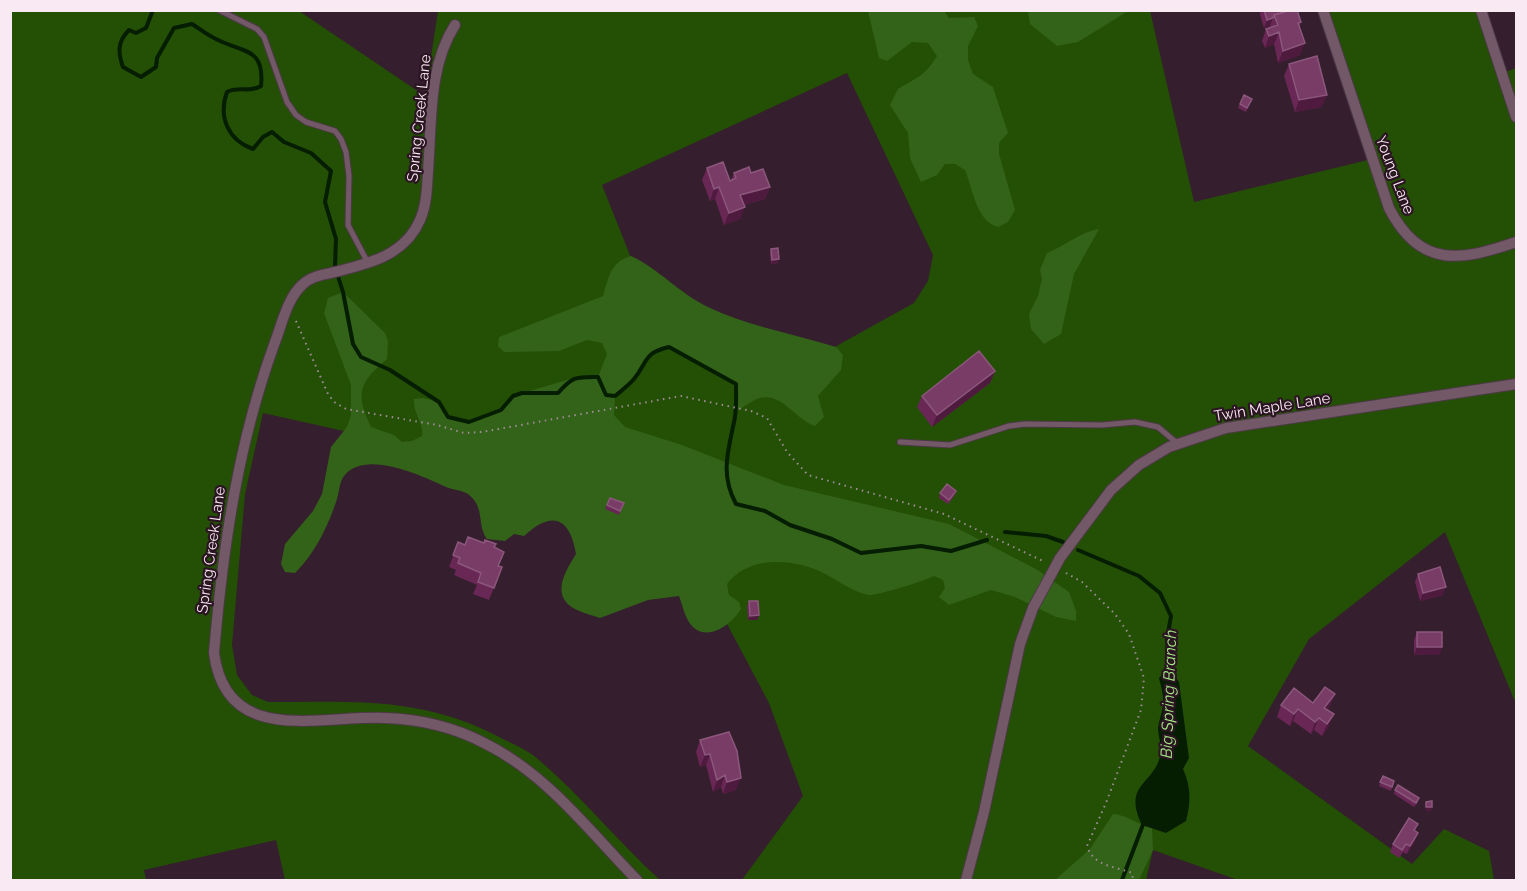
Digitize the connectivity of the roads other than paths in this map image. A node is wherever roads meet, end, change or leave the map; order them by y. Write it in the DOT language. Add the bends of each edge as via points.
graph roads {
  1 [pos="219,10"];
  2 [pos="1323,10"];
  3 [pos="1481,10"];
  4 [pos="455,25"];
  5 [pos="1516,117"];
  6 [pos="1516,242"];
  7 [pos="368,263"];
  8 [pos="1516,384"];
  9 [pos="900,442"];
  10 [pos="1178,444"];
  11 [pos="637,880"];
  12 [pos="966,880"];
  1 -- 7 [label="lane" via="257,29 264,37 286,102 296,115 335,131 341,139 349,176 348,225"];
  2 -- 6 [label="street, Young Lane" via="1389,208 1402,231 1430,252 1456,257 1482,254"];
  3 -- 5 [label="street"];
  4 -- 7 [label="street, Spring Creek Lane" via="445,40 436,71 421,219 396,251"];
  7 -- 11 [label="street, Spring Creek Lane" via="303,284 289,306 252,411 229,510 214,653 224,687 249,712 273,720 411,720 485,743 544,783"];
  8 -- 10 [label="street, Twin Maple Lane" via="1226,428"];
  9 -- 10 [label="lane" via="950,445 1025,424 1135,422 1158,427"];
  10 -- 12 [label="street, Twin Maple Lane" via="1139,465 1111,490 1055,567 1033,608 1020,644"];
}
